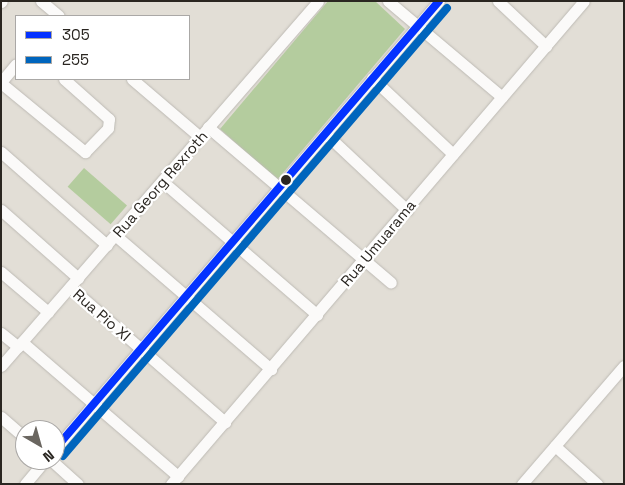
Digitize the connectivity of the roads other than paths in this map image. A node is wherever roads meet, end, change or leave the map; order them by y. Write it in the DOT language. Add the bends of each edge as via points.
graph roads {
  1 [pos="41,1"];
  2 [pos="318,1"];
  3 [pos="388,1"];
  4 [pos="439,1"];
  5 [pos="498,1"];
  6 [pos="584,1"];
  7 [pos="56,15"];
  8 [pos="418,26"];
  9 [pos="546,46"];
  10 [pos="15,65"];
  11 [pos="372,78"];
  12 [pos="65,80"];
  13 [pos="133,80"];
  14 [pos="1,83"];
  15 [pos="502,97"];
  16 [pos="208,128"];
  17 [pos="327,135"];
  18 [pos="200,137"];
  19 [pos="1,152"];
  20 [pos="453,154"];
  21 [pos="162,181"];
  22 [pos="280,190"];
  23 [pos="1,210"];
  24 [pos="407,210"];
  25 [pos="115,235"];
  26 [pos="233,243"];
  27 [pos="107,245"];
  28 [pos="364,262"];
  29 [pos="1,272"];
  30 [pos="78,278"];
  31 [pos="391,283"];
  32 [pos="70,287"];
  33 [pos="187,296"];
  34 [pos="48,312"];
  35 [pos="317,315"];
  36 [pos="1,333"];
  37 [pos="20,344"];
  38 [pos="141,349"];
  39 [pos="1,366"];
  40 [pos="624,366"];
  41 [pos="271,369"];
  42 [pos="94,404"];
  43 [pos="1,417"];
  44 [pos="225,422"];
  45 [pos="15,429"];
  46 [pos="65,437"];
  47 [pos="555,446"];
  48 [pos="36,470"];
  49 [pos="62,470"];
  50 [pos="174,480"];
  51 [pos="24,484"];
  52 [pos="78,484"];
  53 [pos="522,484"];
  54 [pos="597,484"];
  1 -- 7 [label="street"];
  2 -- 16 [label="street, Rua Georg Rexroth"];
  3 -- 8 [label="street"];
  4 -- 8 [label="street"];
  5 -- 9 [label="street"];
  6 -- 9 [label="street, Rua Umuarama"];
  8 -- 11 [label="street"];
  8 -- 15 [label="street"];
  9 -- 15 [label="street, Rua Umuarama"];
  10 -- 14 [label="street"];
  11 -- 17 [label="street"];
  11 -- 20 [label="street"];
  12 -- 14 [label="street" via="109,119 108,128 85,152"];
  13 -- 18 [label="street"];
  15 -- 20 [label="street, Rua Umuarama"];
  16 -- 18 [label="street, Rua Georg Rexroth"];
  16 -- 22 [label="street"];
  17 -- 22 [label="street"];
  17 -- 24 [label="street"];
  18 -- 21 [label="street, Rua Georg Rexroth"];
  19 -- 27 [label="street"];
  20 -- 24 [label="street, Rua Umuarama"];
  21 -- 25 [label="street, Rua Georg Rexroth"];
  21 -- 26 [label="street"];
  22 -- 26 [label="street"];
  22 -- 28 [label="street"];
  23 -- 30 [label="street"];
  24 -- 28 [label="street, Rua Umuarama"];
  25 -- 27 [label="street, Rua Georg Rexroth"];
  25 -- 33 [label="street"];
  26 -- 33 [label="street"];
  26 -- 35 [label="street"];
  27 -- 30 [label="street, Rua Georg Rexroth"];
  28 -- 31 [label="street"];
  28 -- 35 [label="street, Rua Umuarama"];
  29 -- 34 [label="street"];
  30 -- 32 [label="street, Rua Georg Rexroth"];
  32 -- 34 [label="street, Rua Georg Rexroth"];
  32 -- 38 [label="street, Rua Pio XI"];
  33 -- 38 [label="street"];
  33 -- 41 [label="street"];
  34 -- 37 [label="street, Rua Georg Rexroth"];
  35 -- 41 [label="street, Rua Umuarama"];
  36 -- 37 [label="street"];
  37 -- 39 [label="street, Rua Georg Rexroth"];
  37 -- 42 [label="street"];
  38 -- 42 [label="street"];
  38 -- 44 [label="street, Rua Pio XI"];
  40 -- 47 [label="street"];
  41 -- 44 [label="street, Rua Umuarama"];
  42 -- 46 [label="street"];
  42 -- 50 [label="street"];
  43 -- 45 [label="street"];
  44 -- 50 [label="street, Rua Umuarama"];
  47 -- 53 [label="street"];
  47 -- 54 [label="street"];
  48 -- 51 [label="street"];
  49 -- 52 [label="street"];
}
